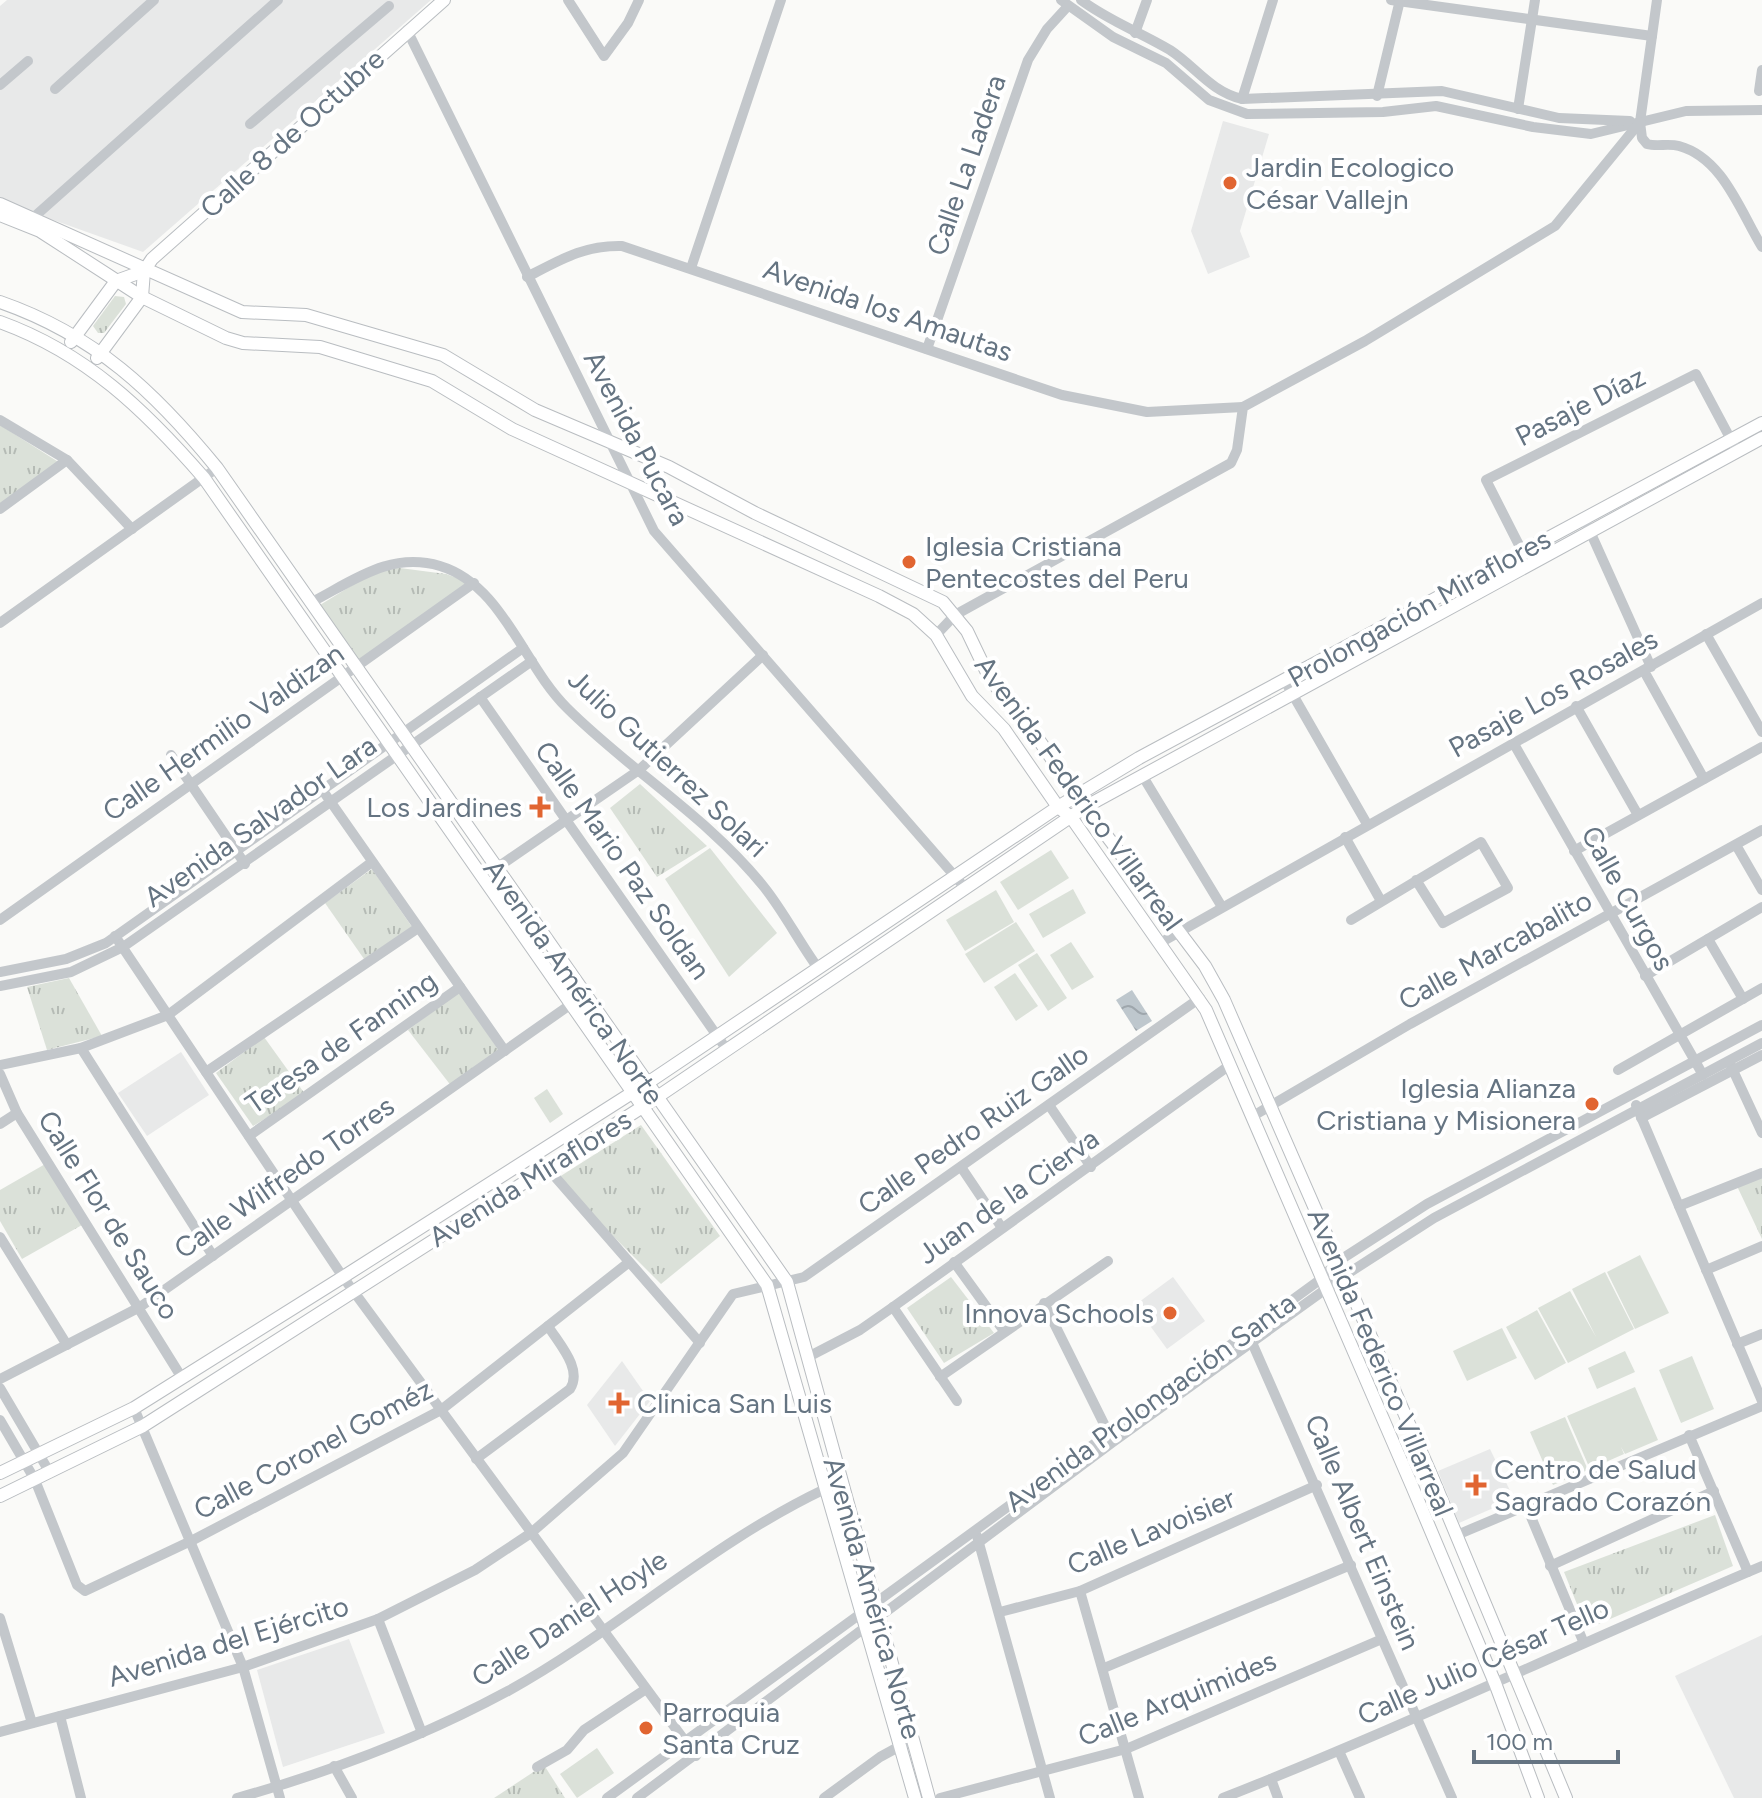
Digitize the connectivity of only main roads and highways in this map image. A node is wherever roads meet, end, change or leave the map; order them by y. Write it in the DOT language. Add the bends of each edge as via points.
graph roads {
  1 [pos="444,0"];
  2 [pos="0,204"];
  3 [pos="0,215"];
  4 [pos="144,271"];
  5 [pos="116,281"];
  6 [pos="142,297"];
  7 [pos="0,302"];
  8 [pos="16,307"];
  9 [pos="4,323"];
  10 [pos="76,336"];
  11 [pos="65,351"];
  12 [pos="101,353"];
  13 [pos="90,367"];
  14 [pos="170,411"];
  15 [pos="1762,423"];
  16 [pos="157,424"];
  17 [pos="1762,438"];
  18 [pos="1734,446"];
  19 [pos="1081,802"];
  20 [pos="1058,807"];
  21 [pos="1071,817"];
  22 [pos="822,965"];
  23 [pos="835,977"];
  24 [pos="646,1084"];
  25 [pos="633,1092"];
  26 [pos="656,1098"];
  27 [pos="644,1106"];
  28 [pos="831,1446"];
  29 [pos="815,1450"];
  30 [pos="0,1473"];
  31 [pos="1433,1479"];
  32 [pos="1412,1486"];
  33 [pos="0,1496"];
  34 [pos="907,1742"];
  35 [pos="915,1798"];
  36 [pos="929,1798"];
  37 [pos="1538,1798"];
  38 [pos="1566,1798"];
  1 -- 4 [label="main road, Calle 8 de Octubre" via="186,227"];
  2 -- 4 [label="main road, Avenida Federico Villarreal"];
  3 -- 5 [label="main road, Avenida Federico Villarreal" via="40,231"];
  4 -- 5 [label="main road, Calle 8 de Octubre"];
  4 -- 6 [label="main road"];
  4 -- 19 [label="main road, Avenida Federico Villarreal" via="242,312 306,315 443,355 535,410 669,467 922,590 955,615 990,679"];
  5 -- 6 [label="main road, Avenida Federico Villarreal"];
  5 -- 10 [label="main road"];
  6 -- 12 [label="main road"];
  6 -- 20 [label="main road, Avenida Federico Villarreal" via="243,343 320,347 432,381 512,429 913,614 936,635 967,688 1004,729"];
  7 -- 8 [label="main road, Avenida América Norte"];
  8 -- 9 [label="main road"];
  8 -- 10 [label="main road, Avenida América Norte"];
  9 -- 11 [label="main road, Avenida América Norte"];
  10 -- 11 [label="main road"];
  10 -- 12 [label="main road, Avenida América Norte"];
  11 -- 13 [label="main road, Avenida América Norte"];
  12 -- 13 [label="main road"];
  12 -- 14 [label="main road, Avenida América Norte"];
  13 -- 16 [label="main road, Avenida América Norte"];
  14 -- 16 [label="main road"];
  14 -- 24 [label="main road, Avenida América Norte" via="217,468"];
  15 -- 18 [label="main road, Prolongación Miraflores"];
  16 -- 25 [label="main road, Avenida América Norte" via="204,478"];
  17 -- 18 [label="main road, Prolongación Miraflores"];
  18 -- 19 [label="main road, Prolongación Miraflores" via="1293,696"];
  18 -- 19 [label="main road, Prolongación Miraflores" via="1584,518 1139,758"];
  19 -- 20 [label="main road, Avenida Miraflores"];
  19 -- 21 [label="main road, Avenida Miraflores"];
  19 -- 31 [label="main road, Avenida Federico Villarreal" via="1216,985"];
  20 -- 21 [label="main road"];
  20 -- 22 [label="main road, Avenida Miraflores"];
  21 -- 23 [label="main road, Avenida Miraflores"];
  21 -- 32 [label="main road, Avenida Federico Villarreal" via="1200,998"];
  22 -- 23 [label="main road"];
  22 -- 24 [label="main road, Avenida Miraflores"];
  23 -- 26 [label="main road, Avenida Miraflores"];
  24 -- 25 [label="main road, Avenida Miraflores"];
  24 -- 26 [label="main road, Avenida América Norte"];
  25 -- 27 [label="main road, Avenida América Norte"];
  25 -- 30 [label="main road, Avenida Miraflores" via="134,1408"];
  26 -- 27 [label="main road, Avenida Miraflores"];
  26 -- 28 [label="main road, Avenida América Norte" via="787,1282"];
  27 -- 29 [label="main road, Avenida América Norte" via="767,1285"];
  27 -- 33 [label="main road, Avenida Miraflores" via="143,1426"];
  28 -- 29 [label="main road"];
  28 -- 34 [label="main road, Avenida América Norte" via="878,1612"];
  29 -- 34 [label="main road, Avenida América Norte" via="866,1630"];
  31 -- 32 [label="main road"];
  31 -- 38 [label="main road, Avenida Federico Villarreal"];
  32 -- 37 [label="main road, Avenida Federico Villarreal"];
  34 -- 35 [label="main road, Avenida América Norte"];
  34 -- 36 [label="main road, Avenida América Norte"];
}
